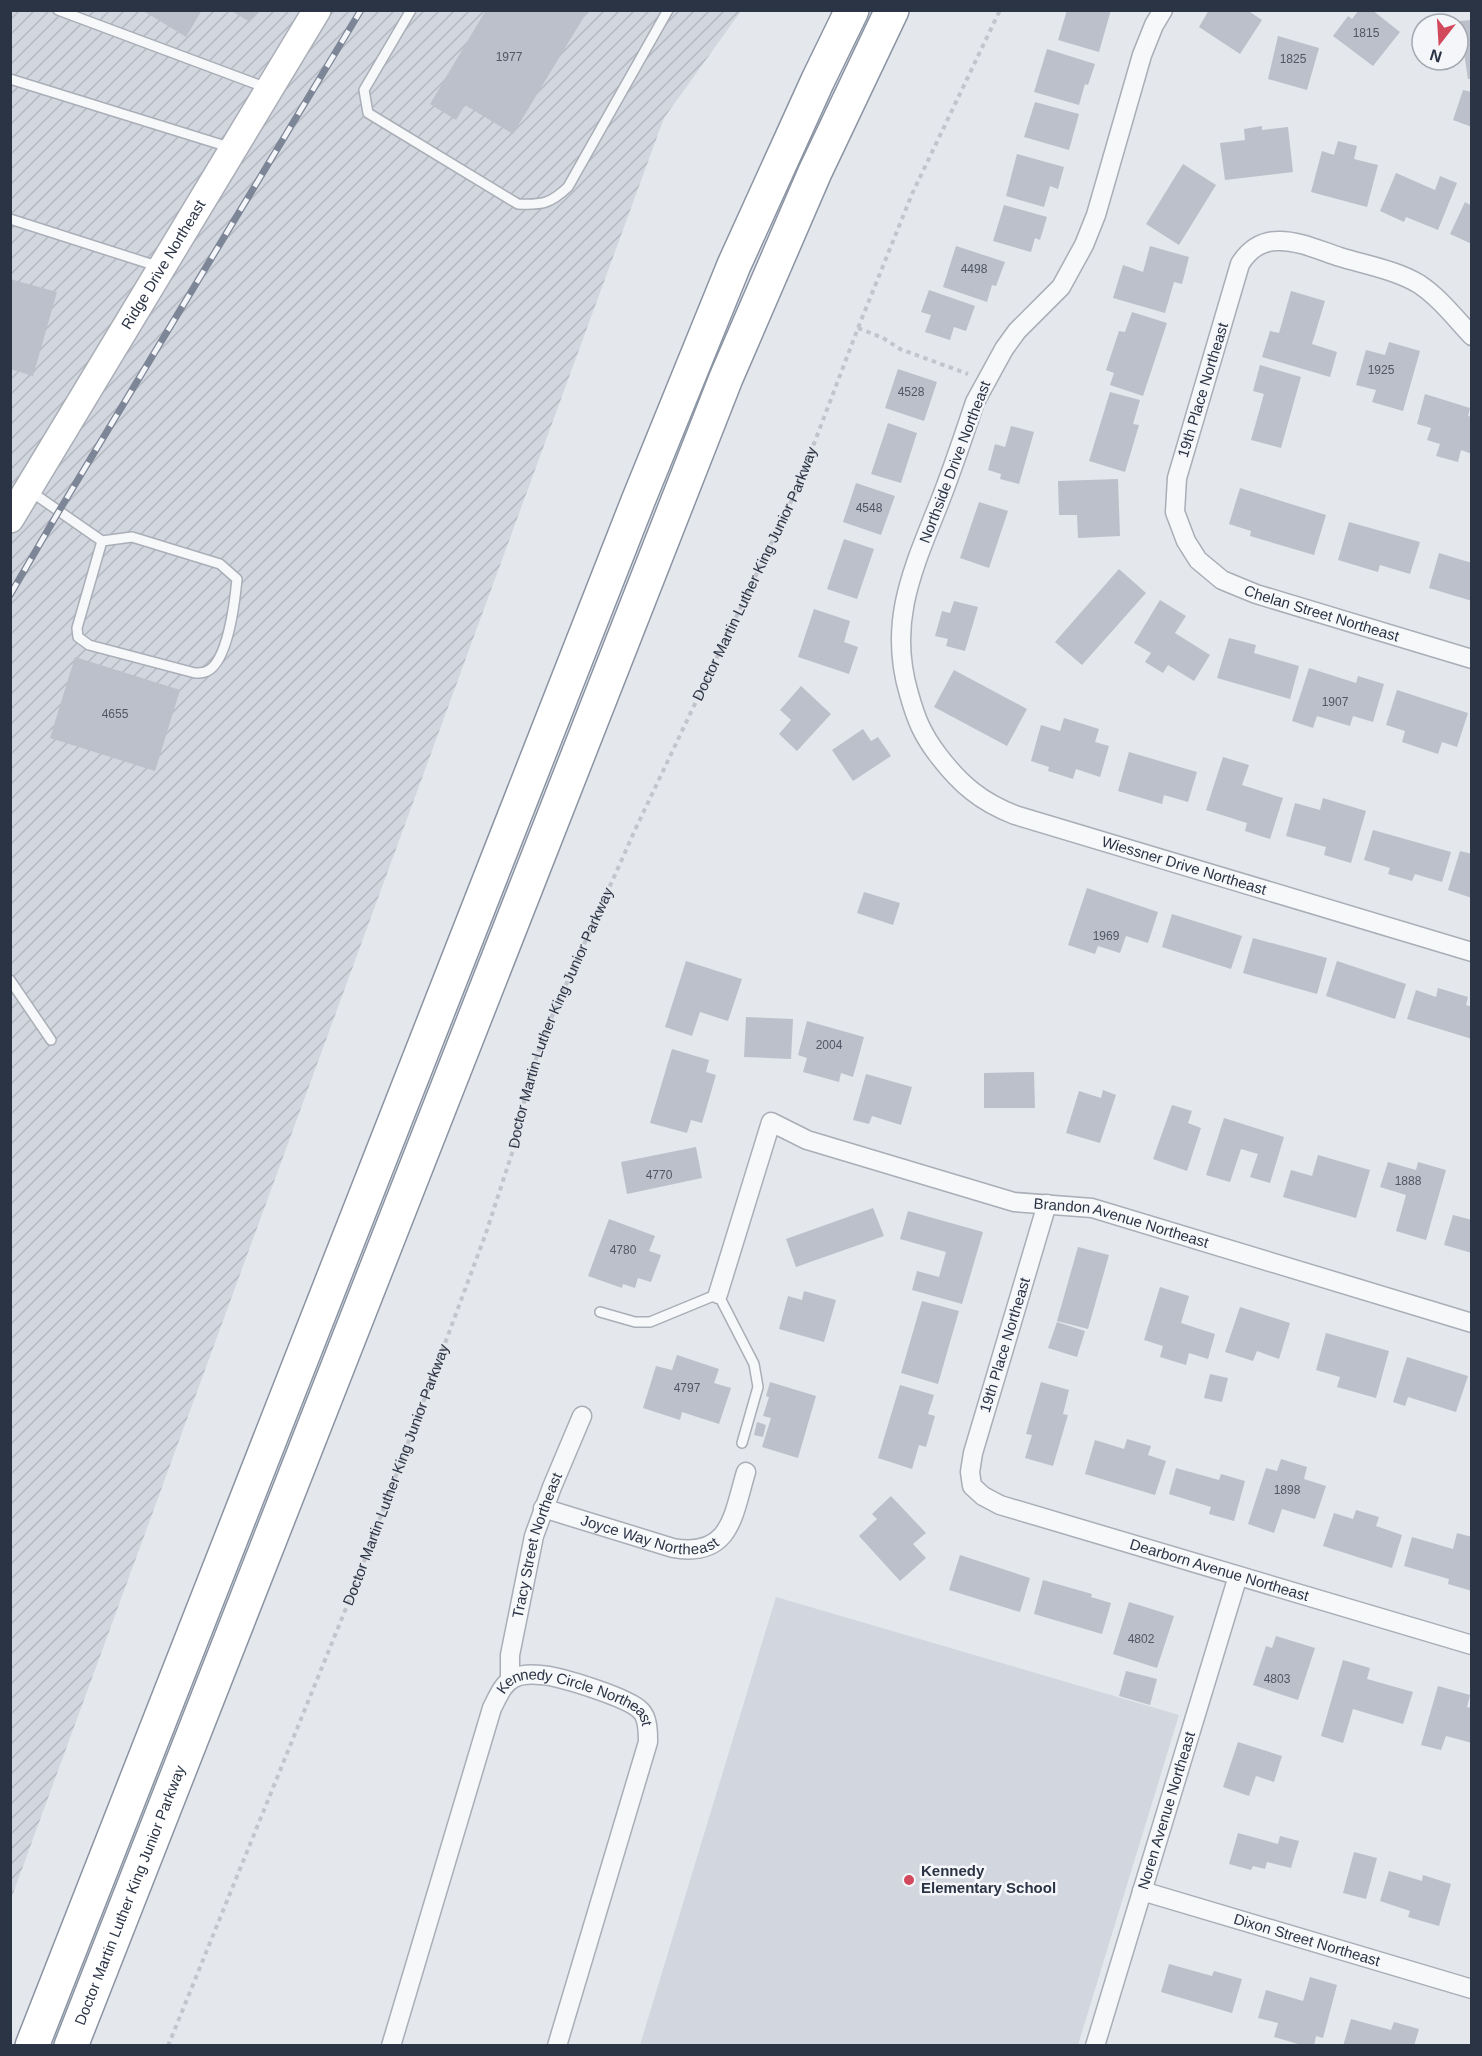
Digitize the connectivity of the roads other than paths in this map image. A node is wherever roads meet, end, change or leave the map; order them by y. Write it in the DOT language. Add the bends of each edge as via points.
graph roads {
  1 [pos="58,10"];
  2 [pos="316,10"];
  3 [pos="411,10"];
  4 [pos="668,10"];
  5 [pos="852,10"];
  6 [pos="892,10"];
  7 [pos="1163,10"];
  8 [pos="10,79"];
  9 [pos="270,89"];
  10 [pos="234,148"];
  11 [pos="10,219"];
  12 [pos="162,268"];
  13 [pos="1472,336"];
  14 [pos="28,490"];
  15 [pos="11,517"];
  16 [pos="102,541"];
  17 [pos="1186,541"];
  18 [pos="1472,659"];
  19 [pos="924,736"];
  20 [pos="1472,952"];
  21 [pos="10,981"];
  22 [pos="51,1040"];
  23 [pos="1047,1204"];
  24 [pos="718,1294"];
  25 [pos="600,1312"];
  26 [pos="1472,1323"];
  27 [pos="582,1416"];
  28 [pos="742,1443"];
  29 [pos="746,1472"];
  30 [pos="972,1486"];
  31 [pos="543,1508"];
  32 [pos="1238,1575"];
  33 [pos="1472,1645"];
  34 [pos="510,1680"];
  35 [pos="1142,1891"];
  36 [pos="1472,1989"];
  37 [pos="32,2046"];
  38 [pos="71,2046"];
  39 [pos="391,2046"];
  40 [pos="557,2046"];
  41 [pos="1095,2046"];
  1 -- 9 [label="lane"];
  2 -- 9 [label="street, Ridge Drive Northeast"];
  3 -- 4 [label="lane" via="364,90 368,112 518,204 540,205 556,199 568,187"];
  5 -- 37 [label="highway" via="734,265 638,501"];
  6 -- 38 [label="highway, Doctor Martin Luther King Junior Parkway" via="815,172 726,378"];
  7 -- 19 [label="street, Northside Drive Northeast" via="1142,55 1084,245 1061,287 1017,331 986,380 915,566 901,616 900,646 903,675"];
  8 -- 10 [label="lane"];
  9 -- 10 [label="street, Ridge Drive Northeast"];
  10 -- 12 [label="street, Ridge Drive Northeast"];
  11 -- 12 [label="lane"];
  12 -- 14 [label="street, Ridge Drive Northeast"];
  13 -- 17 [label="street, 19th Place Northeast" via="1437,297 1394,273 1276,240 1247,253 1240,264 1177,478 1175,512"];
  14 -- 15 [label="street, Ridge Drive Northeast"];
  14 -- 16 [label="lane"];
  16 -- 16 [label="lane" via="132,537 220,564 237,579 226,639 216,663 207,672 195,674 89,645 78,637 77,628"];
  17 -- 18 [label="street, Chelan Street Northeast" via="1198,560 1222,580 1256,594"];
  19 -- 20 [label="street, Wiessner Drive Northeast" via="967,789 993,807"];
  21 -- 22 [label="lane"];
  23 -- 24 [label="street, Brandon Avenue Northeast" via="1014,1202 818,1143 771,1122"];
  23 -- 26 [label="street, Brandon Avenue Northeast" via="1092,1208"];
  23 -- 30 [label="street, 19th Place Northeast" via="973,1453"];
  24 -- 25 [label="lane" via="650,1323"];
  24 -- 28 [label="lane" via="754,1364 758,1387"];
  27 -- 31 [label="street, Tracy Street Northeast"];
  29 -- 31 [label="street, Joyce Way Northeast" via="729,1527 720,1540 691,1551"];
  30 -- 32 [label="street, Dearborn Avenue Northeast" via="1000,1505"];
  31 -- 34 [label="street, Tracy Street Northeast" via="512,1643"];
  32 -- 33 [label="street, Dearborn Avenue Northeast"];
  32 -- 35 [label="street, Noren Avenue Northeast"];
  34 -- 39 [label="street, Kennedy Circle Northeast" via="492,1708"];
  34 -- 40 [label="street, Kennedy Circle Northeast" via="528,1674 543,1675 610,1694 642,1711 648,1729 648,1742"];
  35 -- 36 [label="street, Dixon Street Northeast"];
  35 -- 41 [label="street, Noren Avenue Northeast"];
}
